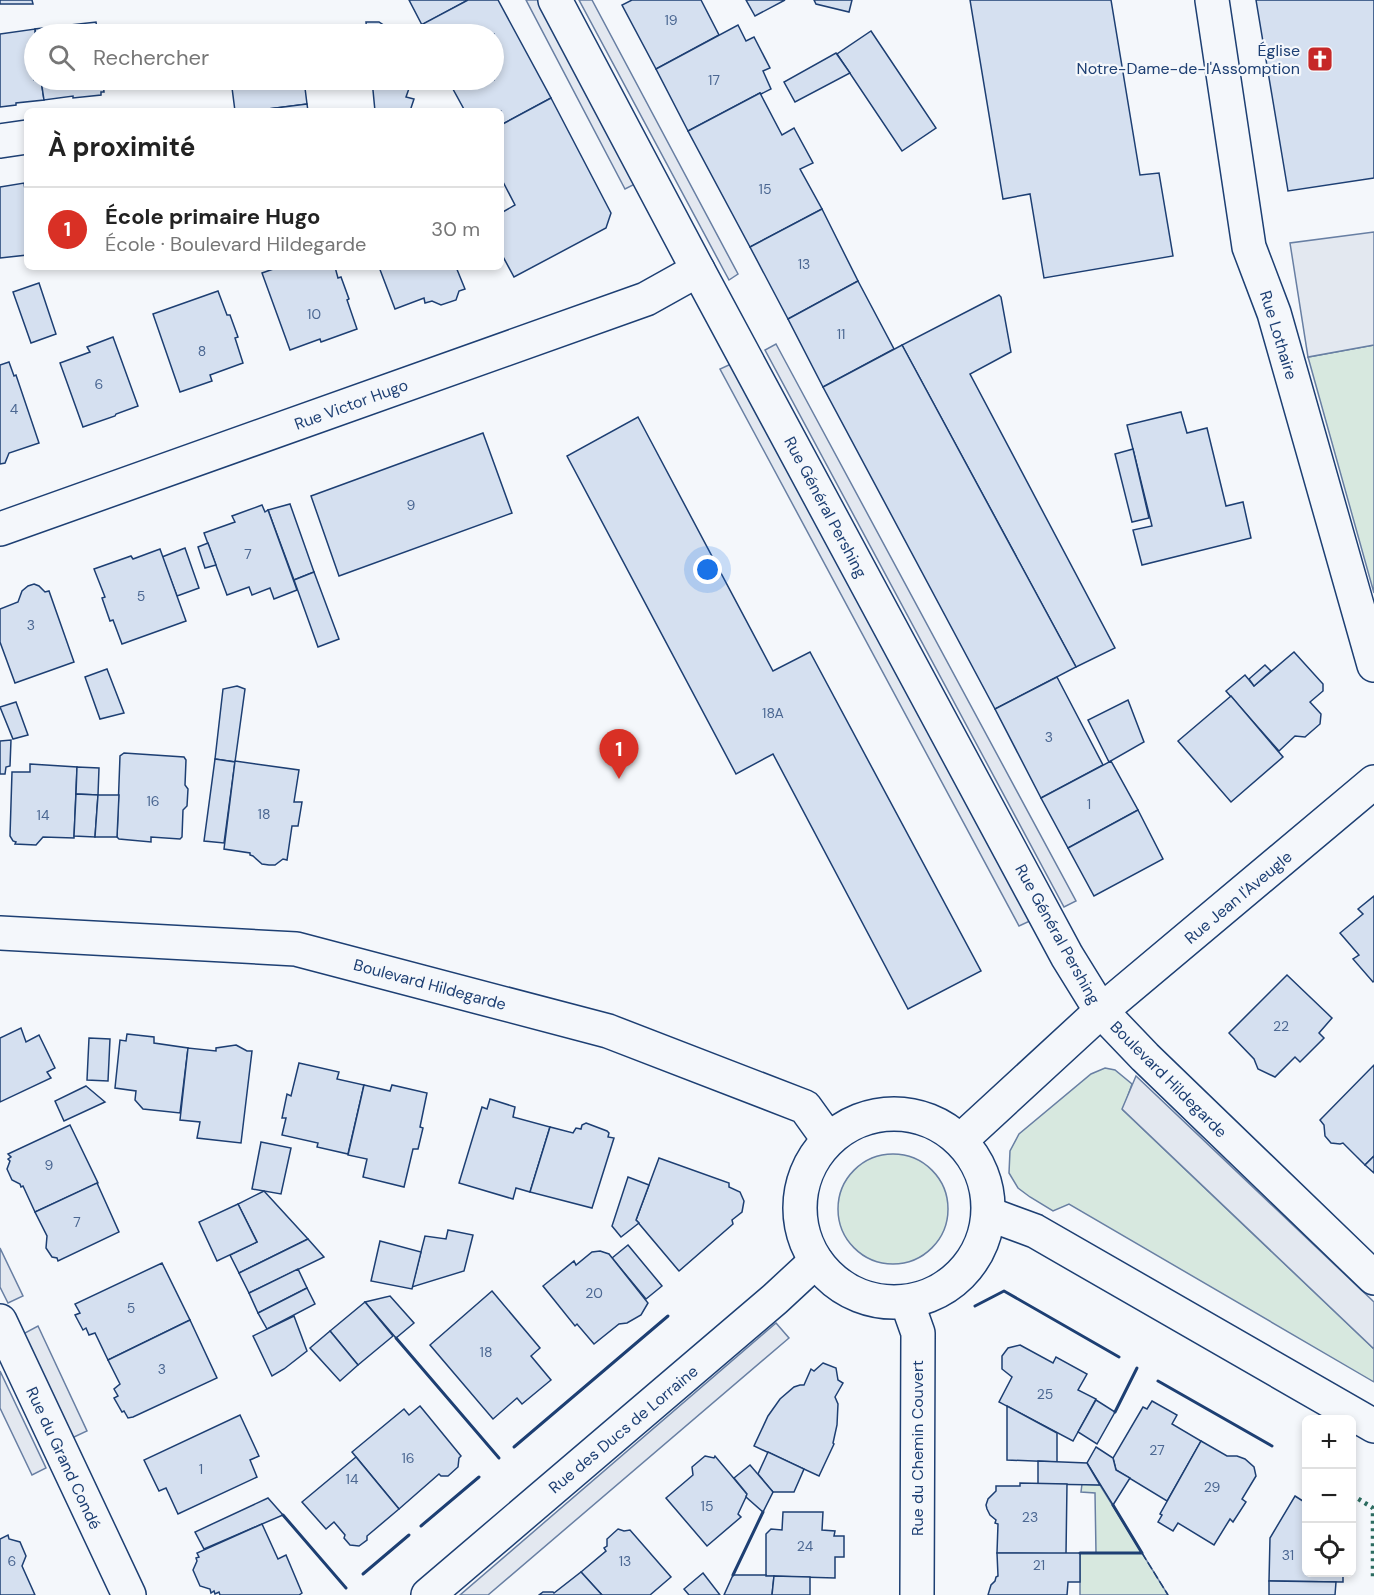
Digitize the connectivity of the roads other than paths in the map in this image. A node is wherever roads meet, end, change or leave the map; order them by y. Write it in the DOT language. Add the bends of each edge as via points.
graph roads {
  1 [pos="555,0"];
  2 [pos="1212,0"];
  3 [pos="24,137"];
  4 [pos="0,141"];
  5 [pos="698,270"];
  6 [pos="0,529"];
  7 [pos="1374,665"];
  8 [pos="1374,782"];
  9 [pos="0,933"];
  10 [pos="1101,1011"];
  11 [pos="828,1139"];
  12 [pos="961,1140"];
  13 [pos="989,1214"];
  14 [pos="816,1261"];
  15 [pos="1374,1278"];
  16 [pos="908,1302"];
  17 [pos="0,1321"];
  18 [pos="1374,1426"];
  19 [pos="129,1595"];
  20 [pos="428,1595"];
  21 [pos="917,1595"];
  1 -- 5 [label="street, Rue Général Pershing"];
  2 -- 7 [label="street, Rue Lothaire" via="1249,247 1274,313"];
  3 -- 4 [label="street"];
  5 -- 6 [label="street, Rue Victor Hugo" via="646,299"];
  5 -- 10 [label="street, Rue Général Pershing" via="1067,956"];
  8 -- 10 [label="street, Rue Jean l'Aveugle"];
  9 -- 11 [label="street, Boulevard Hildegarde" via="296,949 608,1031 805,1107"];
  10 -- 12 [label="street, Boulevard Hildegarde"];
  10 -- 15 [label="street, Boulevard Hildegarde"];
  11 -- 12 [label="street" via="859,1120 895,1113 931,1120"];
  11 -- 14 [label="street" via="809,1166 800,1198 802,1230"];
  12 -- 13 [label="street" via="983,1174"];
  13 -- 16 [label="street" via="981,1246 964,1273 938,1292"];
  13 -- 18 [label="street" via="1035,1231"];
  14 -- 16 [label="street" via="840,1286 872,1301"];
  14 -- 20 [label="street, Rue des Ducs de Lorraine"];
  16 -- 21 [label="street, Rue du Chemin Couvert" via="918,1333"];
  17 -- 19 [label="street, Rue du Grand Condé"];
}
